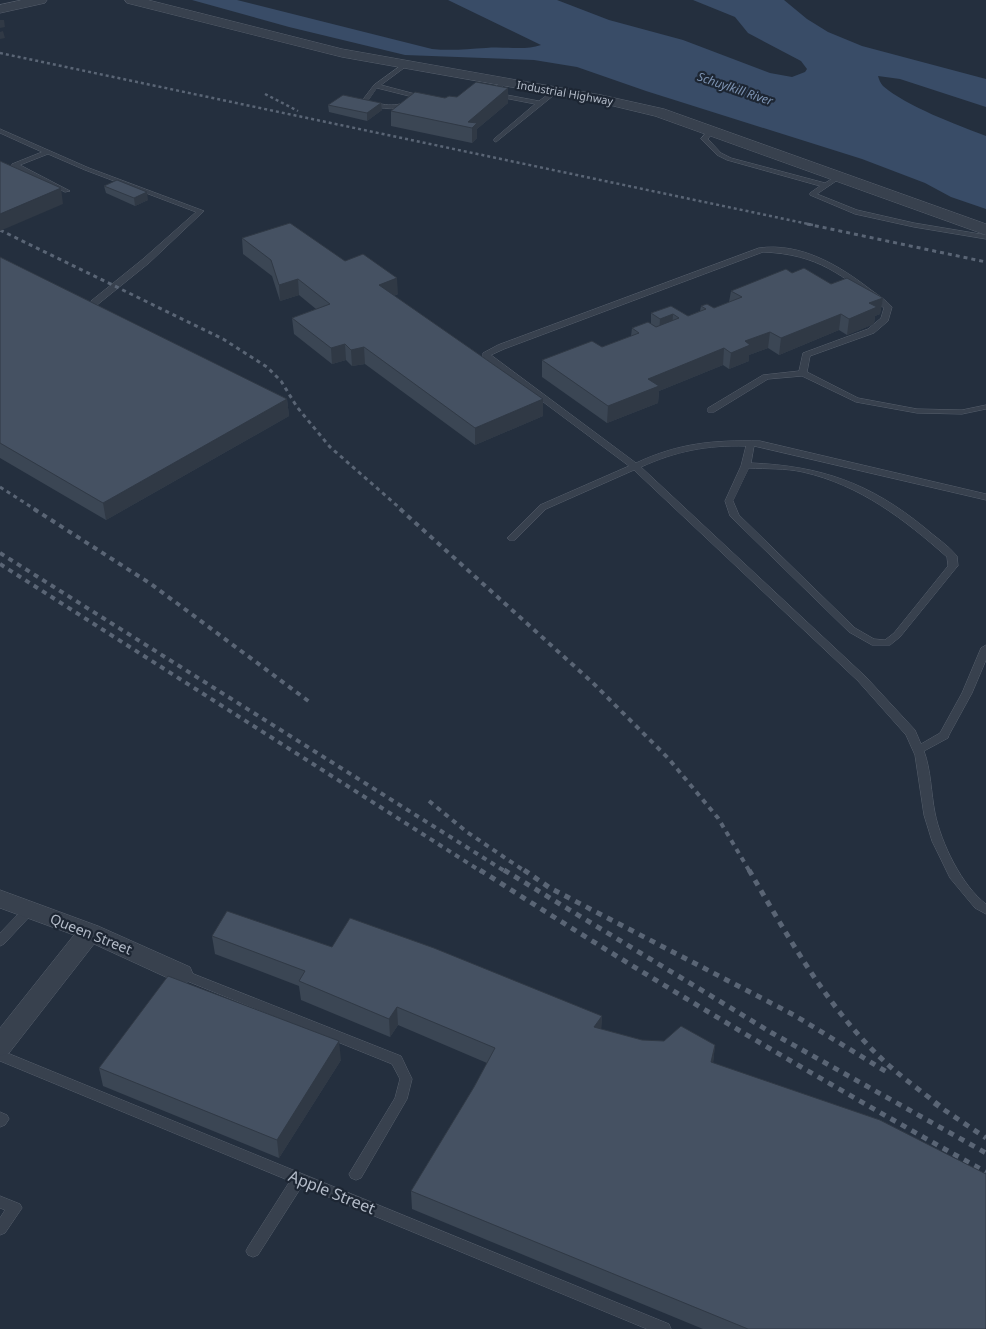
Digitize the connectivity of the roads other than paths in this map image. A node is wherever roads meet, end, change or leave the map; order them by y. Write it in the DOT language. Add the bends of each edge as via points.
graph roads {
  1 [pos="40,0"];
  2 [pos="132,0"];
  3 [pos="0,10"];
  4 [pos="405,65"];
  5 [pos="504,82"];
  6 [pos="376,86"];
  7 [pos="556,91"];
  8 [pos="540,103"];
  9 [pos="712,129"];
  10 [pos="0,131"];
  11 [pos="496,140"];
  12 [pos="48,152"];
  13 [pos="840,176"];
  14 [pos="825,185"];
  15 [pos="67,191"];
  16 [pos="986,230"];
  17 [pos="986,237"];
  18 [pos="94,303"];
  19 [pos="803,373"];
  20 [pos="986,407"];
  21 [pos="711,410"];
  22 [pos="750,444"];
  23 [pos="746,465"];
  24 [pos="636,467"];
  25 [pos="986,497"];
  26 [pos="512,538"];
  27 [pos="986,648"];
  28 [pos="918,750"];
  29 [pos="0,899"];
  30 [pos="29,910"];
  31 [pos="986,910"];
  32 [pos="90,932"];
  33 [pos="0,940"];
  34 [pos="181,974"];
  35 [pos="0,1046"];
  36 [pos="0,1055"];
  37 [pos="356,1174"];
  38 [pos="299,1178"];
  39 [pos="0,1202"];
  40 [pos="0,1229"];
  41 [pos="253,1251"];
  42 [pos="664,1329"];
  1 -- 3 [label="street"];
  2 -- 4 [label="street, Industrial Highway" via="297,43"];
  4 -- 5 [label="street, Industrial Highway"];
  4 -- 6 [label="lane"];
  5 -- 7 [label="street, Industrial Highway"];
  5 -- 8 [label="lane" via="491,94"];
  6 -- 6 [label="lane" via="364,102 392,108 411,103 417,96"];
  7 -- 8 [label="lane"];
  7 -- 9 [label="street, Industrial Highway" via="659,112"];
  8 -- 11 [label="lane"];
  9 -- 13 [label="street, Industrial Highway"];
  9 -- 14 [label="lane" via="704,139 719,154"];
  10 -- 12 [label="lane"];
  12 -- 15 [label="lane" via="14,165"];
  12 -- 18 [label="lane" via="201,210"];
  13 -- 14 [label="lane"];
  13 -- 16 [label="street, Industrial Highway"];
  14 -- 17 [label="lane" via="812,194 855,212"];
  19 -- 20 [label="lane" via="856,400 917,411 962,412"];
  19 -- 21 [label="lane" via="766,377"];
  19 -- 24 [label="lane" via="806,355 871,331 886,319 888,307 842,272 808,255 784,249 762,250 486,355"];
  22 -- 23 [label="lane"];
  22 -- 24 [label="lane" via="693,446 660,455"];
  22 -- 25 [label="lane"];
  23 -- 23 [label="lane" via="729,501 735,516 852,630 872,642 887,643 897,635 953,566 952,556 920,527 878,497 842,481 803,470"];
  24 -- 26 [label="lane" via="543,507"];
  24 -- 28 [label="lane" via="862,680 911,733"];
  27 -- 28 [label="lane" via="944,735"];
  28 -- 31 [label="lane" via="938,841 954,875"];
  29 -- 30 [label="street, Queen Street"];
  30 -- 32 [label="street, Queen Street"];
  30 -- 33 [label="lane"];
  32 -- 34 [label="street, Queen Street"];
  32 -- 35 [label="street"];
  34 -- 37 [label="lane" via="397,1060 406,1079 401,1099"];
  36 -- 38 [label="lane, Apple Street"];
  38 -- 41 [label="lane"];
  38 -- 42 [label="lane, Apple Street"];
  39 -- 40 [label="lane" via="15,1208"];
}
